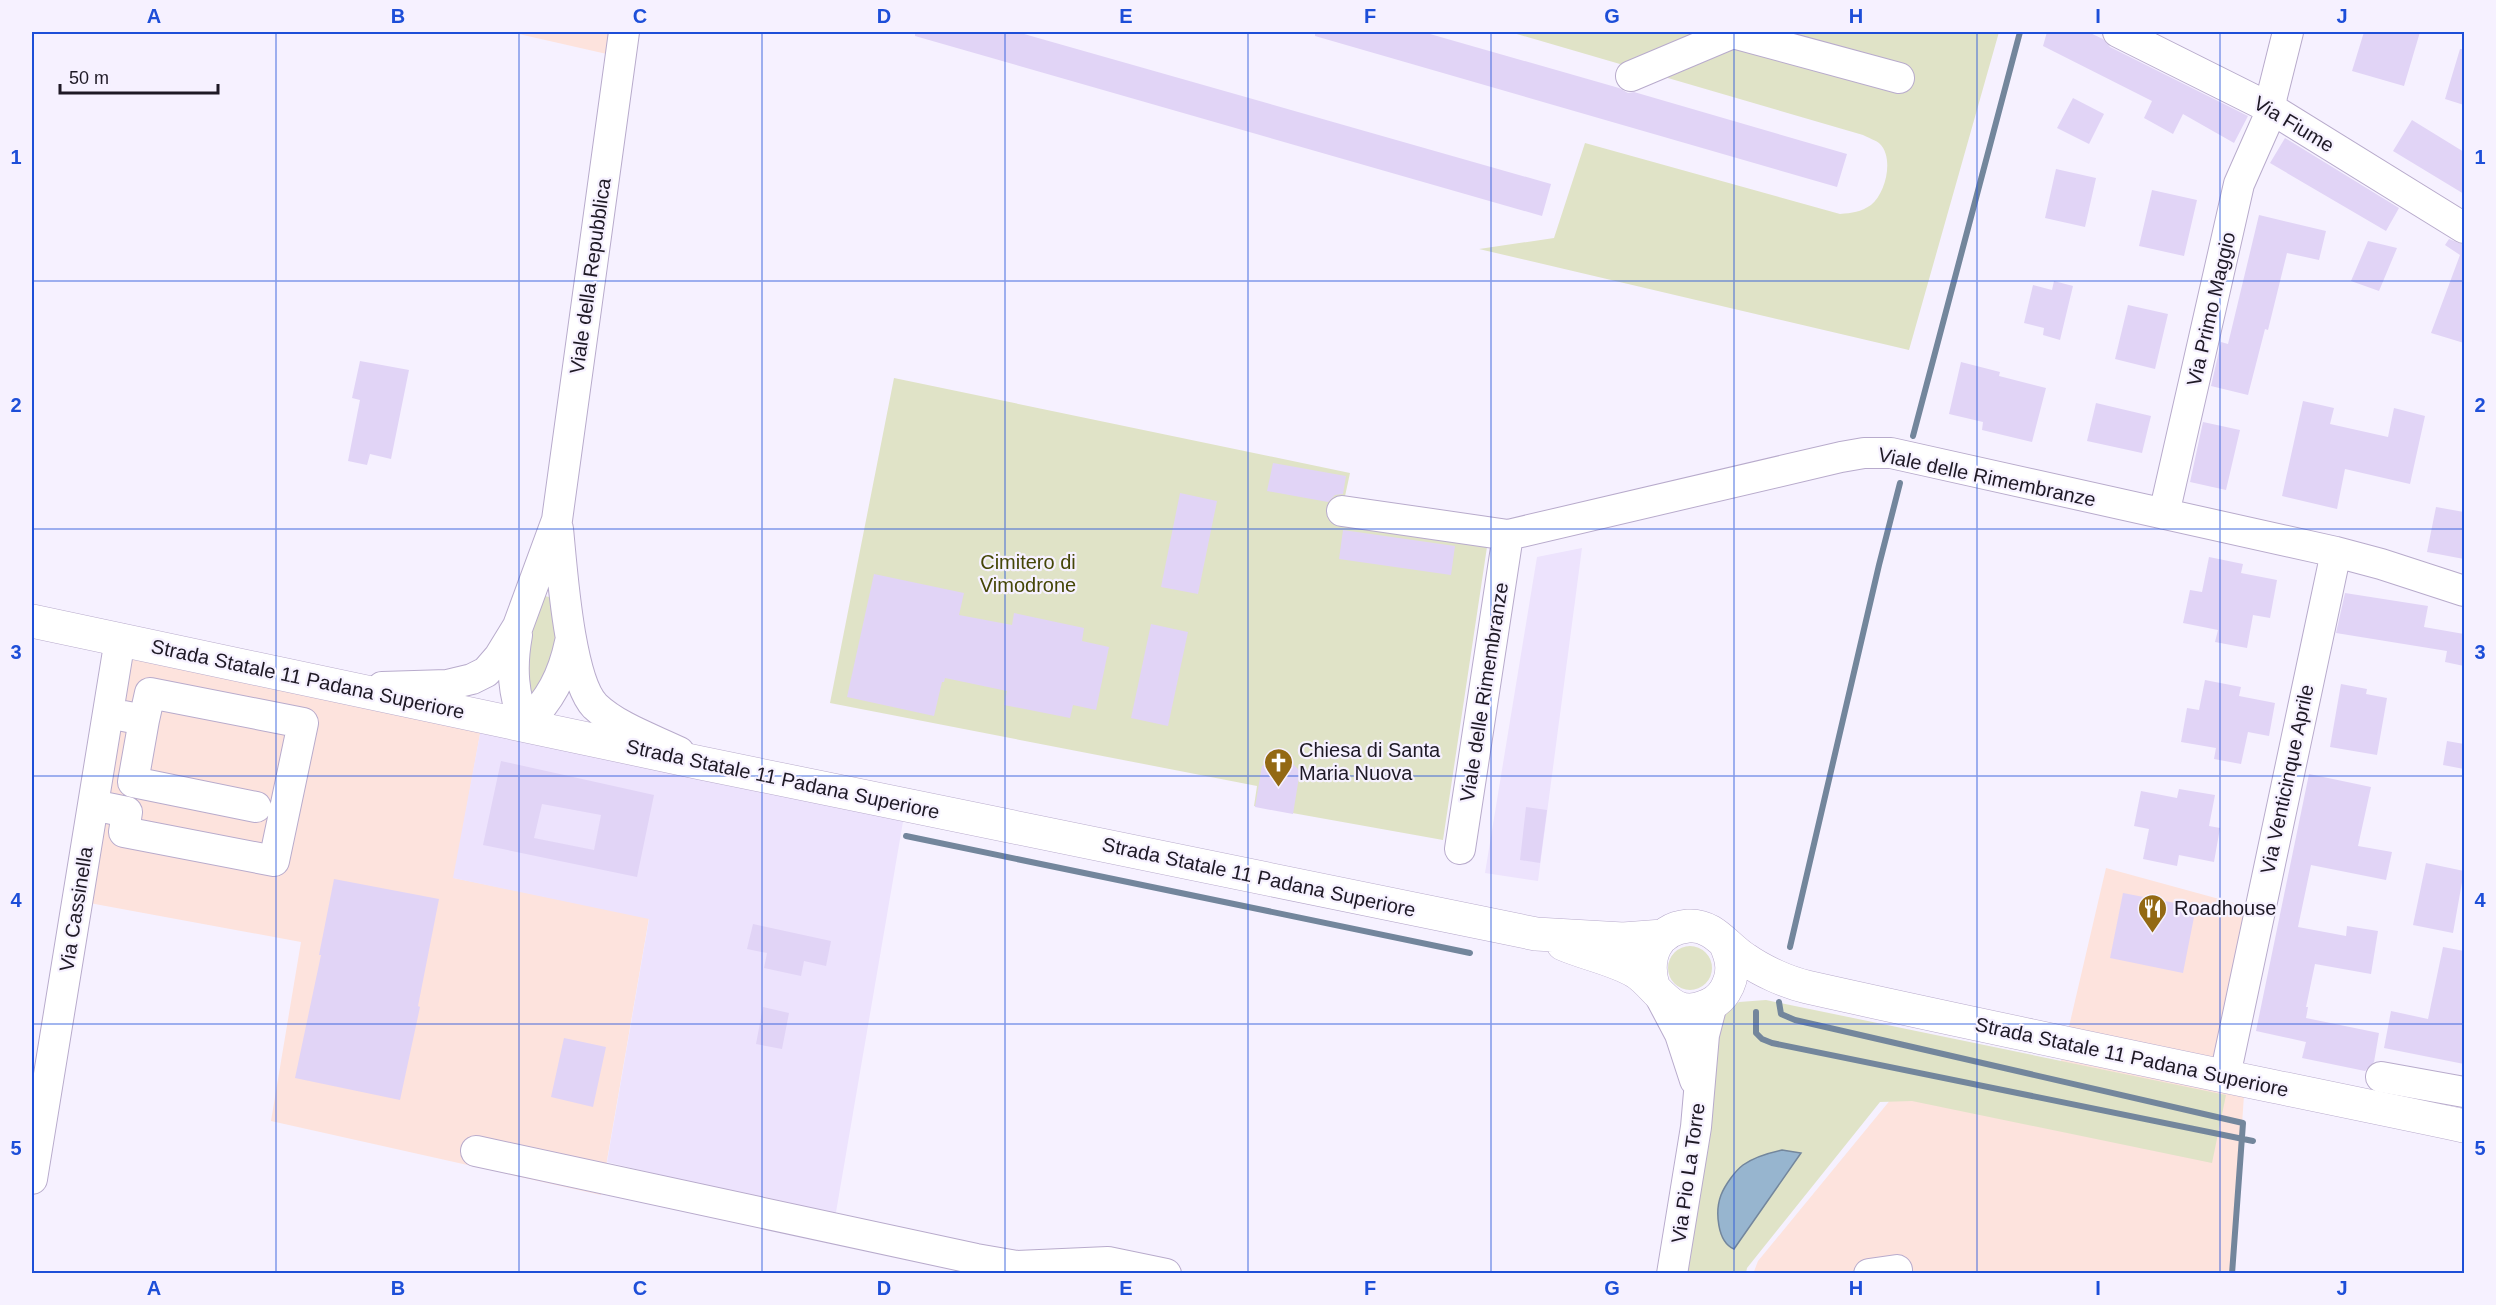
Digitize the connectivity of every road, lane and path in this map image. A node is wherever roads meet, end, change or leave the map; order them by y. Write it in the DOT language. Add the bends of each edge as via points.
graph roads {
  1 [pos="624,32"];
  2 [pos="2118,32"];
  3 [pos="2288,32"];
  4 [pos="1631,76"];
  5 [pos="1899,78"];
  6 [pos="2270,108"];
  7 [pos="2464,228"];
  8 [pos="1342,511"];
  9 [pos="2164,514"];
  10 [pos="558,520"];
  11 [pos="1508,536"];
  12 [pos="2336,552"];
  13 [pos="2464,591"];
  14 [pos="529,596"];
  15 [pos="567,604"];
  16 [pos="32,621"];
  17 [pos="518,626"];
  18 [pos="572,636"];
  19 [pos="120,639"];
  20 [pos="343,686"];
  21 [pos="108,713"];
  22 [pos="144,720"];
  23 [pos="525,725"];
  24 [pos="701,763"];
  25 [pos="133,782"];
  26 [pos="93,805"];
  27 [pos="256,807"];
  28 [pos="127,812"];
  29 [pos="1460,849"];
  30 [pos="1536,934"];
  31 [pos="1664,936"];
  32 [pos="1725,944"];
  33 [pos="1801,985"];
  34 [pos="1657,992"];
  35 [pos="1718,999"];
  36 [pos="2225,1076"];
  37 [pos="2381,1077"];
  38 [pos="1699,1091"];
  39 [pos="2464,1092"];
  40 [pos="2464,1126"];
  41 [pos="476,1151"];
  42 [pos="32,1179"];
  43 [pos="1675,1267"];
  44 [pos="1166,1274"];
  1 -- 10 [label="street, Viale della Repubblica"];
  2 -- 6 [label="street, Via Fiume"];
  3 -- 6 [label="street, Via Primo Maggio"];
  4 -- 5 [label="street" via="1733,33"];
  6 -- 7 [label="street, Via Fiume"];
  6 -- 9 [label="street, Via Primo Maggio" via="2239,184"];
  8 -- 11 [label="street, Viale delle Rimembranze"];
  9 -- 11 [label="street, Viale delle Rimembranze" via="1897,454 1873,452"];
  9 -- 12 [label="street, Viale delle Rimembranze"];
  10 -- 14 [label="street, Viale della Repubblica"];
  10 -- 15 [label="street, Viale della Repubblica"];
  11 -- 29 [label="street, Viale delle Rimembranze"];
  12 -- 13 [label="street, Viale delle Rimembranze"];
  12 -- 36 [label="street, Via Venticinque Aprile"];
  14 -- 15 [label="street" via="549,593"];
  14 -- 17 [label="street, Viale della Repubblica"];
  15 -- 18 [label="street, Viale della Repubblica"];
  16 -- 19 [label="main road, Strada Statale 11 Padana Superiore"];
  17 -- 20 [label="street, Viale della Repubblica" via="493,665 472,679 424,687"];
  17 -- 23 [label="street, Viale della Repubblica" via="513,681"];
  18 -- 23 [label="street, Viale della Repubblica" via="558,683"];
  18 -- 24 [label="street, Viale della Repubblica" via="581,680 596,707"];
  19 -- 20 [label="main road, Strada Statale 11 Padana Superiore"];
  19 -- 21 [label="street, Via Cassinella"];
  20 -- 23 [label="main road, Strada Statale 11 Padana Superiore"];
  21 -- 22 [label="street"];
  21 -- 26 [label="street, Via Cassinella"];
  22 -- 25 [label="street"];
  22 -- 28 [label="street" via="150,693 303,723 274,861 124,832"];
  23 -- 24 [label="main road, Strada Statale 11 Padana Superiore"];
  24 -- 30 [label="main road, Strada Statale 11 Padana Superiore"];
  25 -- 27 [label="street"];
  25 -- 28 [label="street"];
  26 -- 28 [label="street"];
  26 -- 42 [label="street, Via Cassinella"];
  30 -- 31 [label="main road, Strada Statale 11 Padana Superiore" via="1623,939"];
  30 -- 34 [label="main road, Strada Statale 11 Padana Superiore" via="1636,972"];
  31 -- 32 [label="main road, Strada Statale 11 Padana Superiore" via="1675,929 1696,927 1715,934"];
  31 -- 34 [label="main road" via="1649,959 1649,973"];
  32 -- 33 [label="main road, Strada Statale 11 Padana Superiore" via="1761,968"];
  32 -- 35 [label="main road" via="1733,969 1730,983"];
  33 -- 35 [label="main road, Strada Statale 11 Padana Superiore" via="1762,987"];
  33 -- 36 [label="main road, Strada Statale 11 Padana Superiore"];
  34 -- 35 [label="main road, Strada Statale 11 Padana Superiore" via="1672,1005 1686,1010 1700,1009"];
  34 -- 38 [label="street, Via Pio La Torre" via="1680,1034"];
  35 -- 38 [label="street, Via Pio La Torre" via="1704,1035"];
  36 -- 40 [label="main road, Strada Statale 11 Padana Superiore"];
  37 -- 39 [label="street"];
  38 -- 43 [label="street, Via Pio La Torre"];
  41 -- 44 [label="street" via="987,1261 1017,1266 1108,1262"];
}
